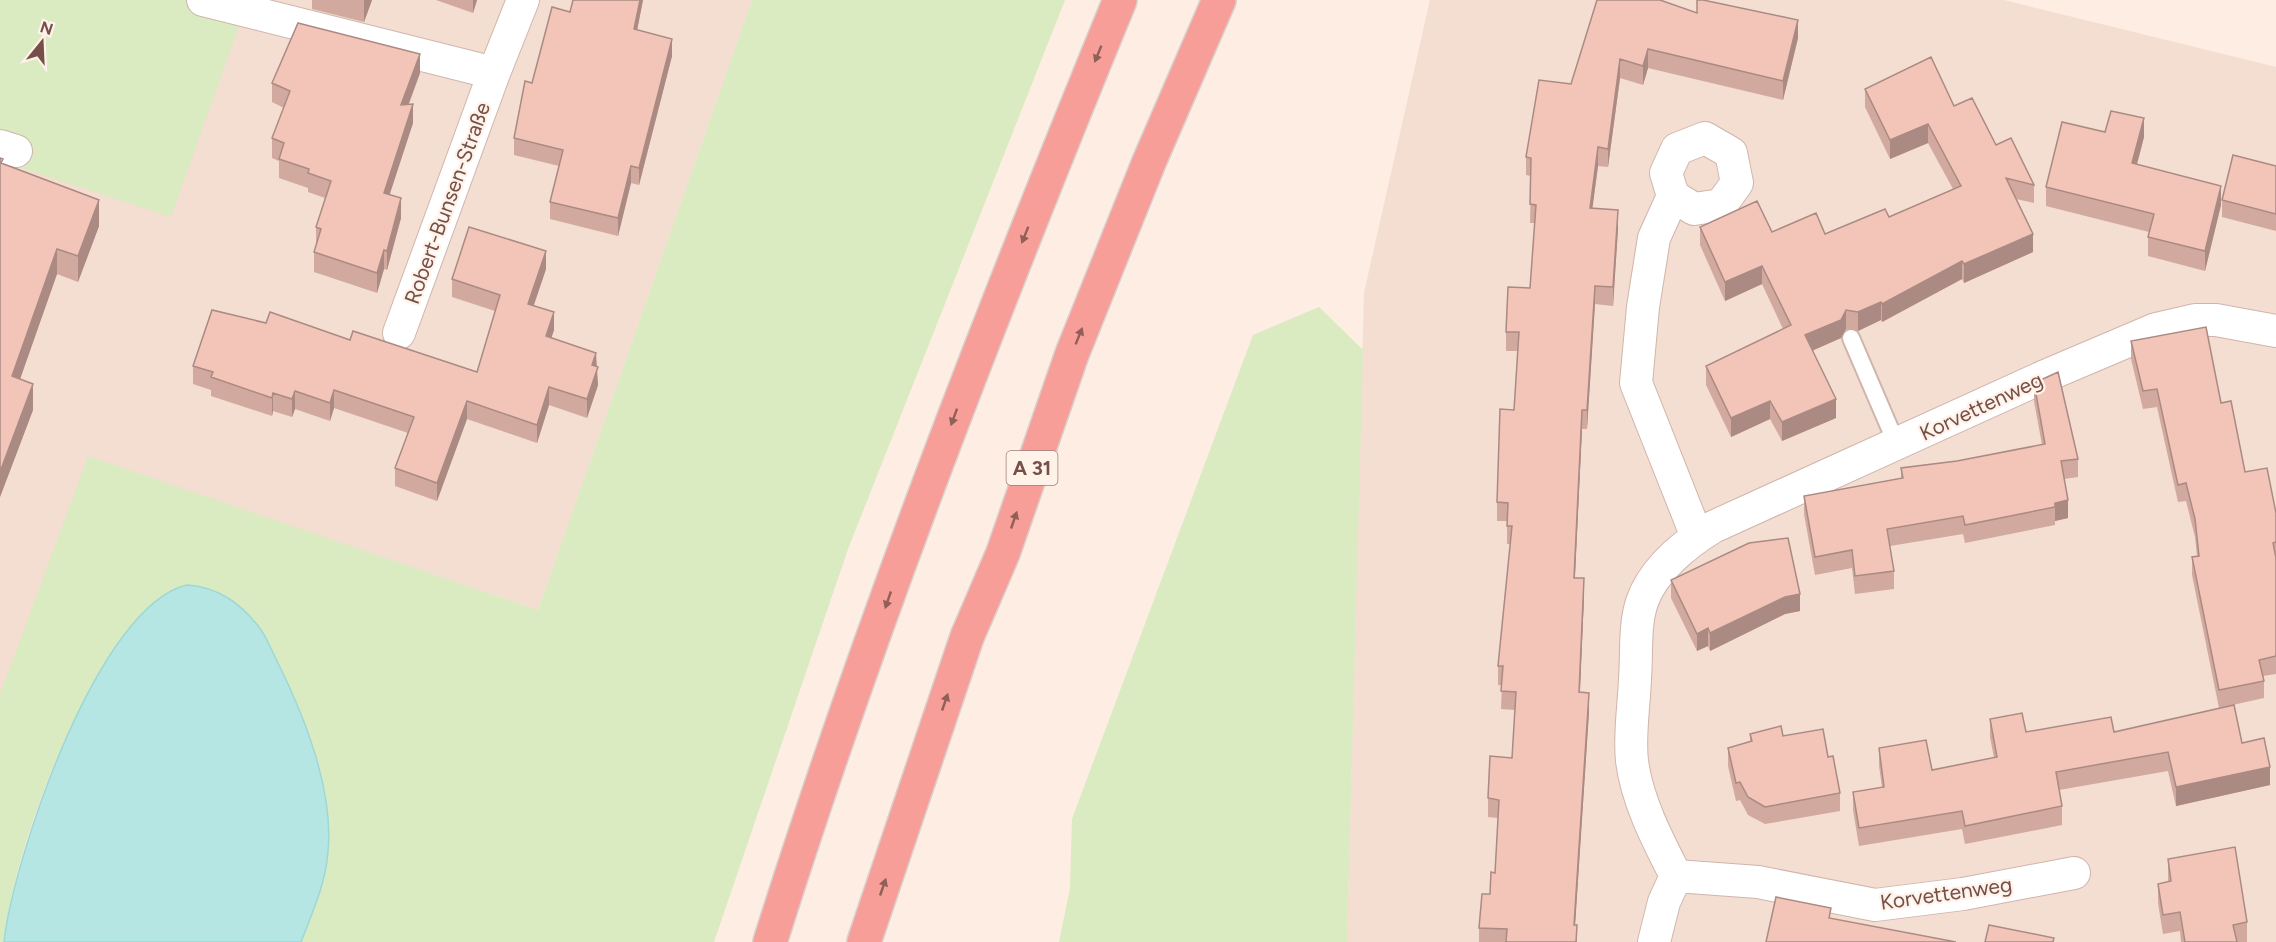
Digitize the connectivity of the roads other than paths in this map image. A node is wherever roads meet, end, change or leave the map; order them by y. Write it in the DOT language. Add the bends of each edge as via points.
graph roads {
  1 [pos="203,0"];
  2 [pos="523,0"];
  3 [pos="1120,0"];
  4 [pos="1220,0"];
  5 [pos="494,73"];
  6 [pos="1673,196"];
  7 [pos="2276,331"];
  8 [pos="399,333"];
  9 [pos="1851,338"];
  10 [pos="1897,445"];
  11 [pos="1697,537"];
  12 [pos="2074,873"];
  13 [pos="1676,876"];
  14 [pos="770,942"];
  15 [pos="864,942"];
  16 [pos="1653,942"];
  1 -- 5 [label="street, Robert-Bunsen-Straße"];
  2 -- 5 [label="street, Robert-Bunsen-Straße"];
  3 -- 14 [label="highway, one-way" via="972,367 813,809"];
  15 -- 4 [label="highway, A 31, one-way" via="967,637 1003,553 1072,354 1149,162"];
  5 -- 8 [label="street, Robert-Bunsen-Straße"];
  6 -- 11 [label="street" via="1653,238 1636,383"];
  7 -- 10 [label="street, Korvettenweg" via="2206,320 2156,329"];
  9 -- 10 [label="lane"];
  10 -- 11 [label="street, Korvettenweg"];
  11 -- 13 [label="street, Korvettenweg" via="1672,558 1653,582 1638,618 1632,760 1646,809"];
  12 -- 13 [label="street, Korvettenweg" via="1963,894 1875,905 1758,882"];
  13 -- 16 [label="street"];
}
